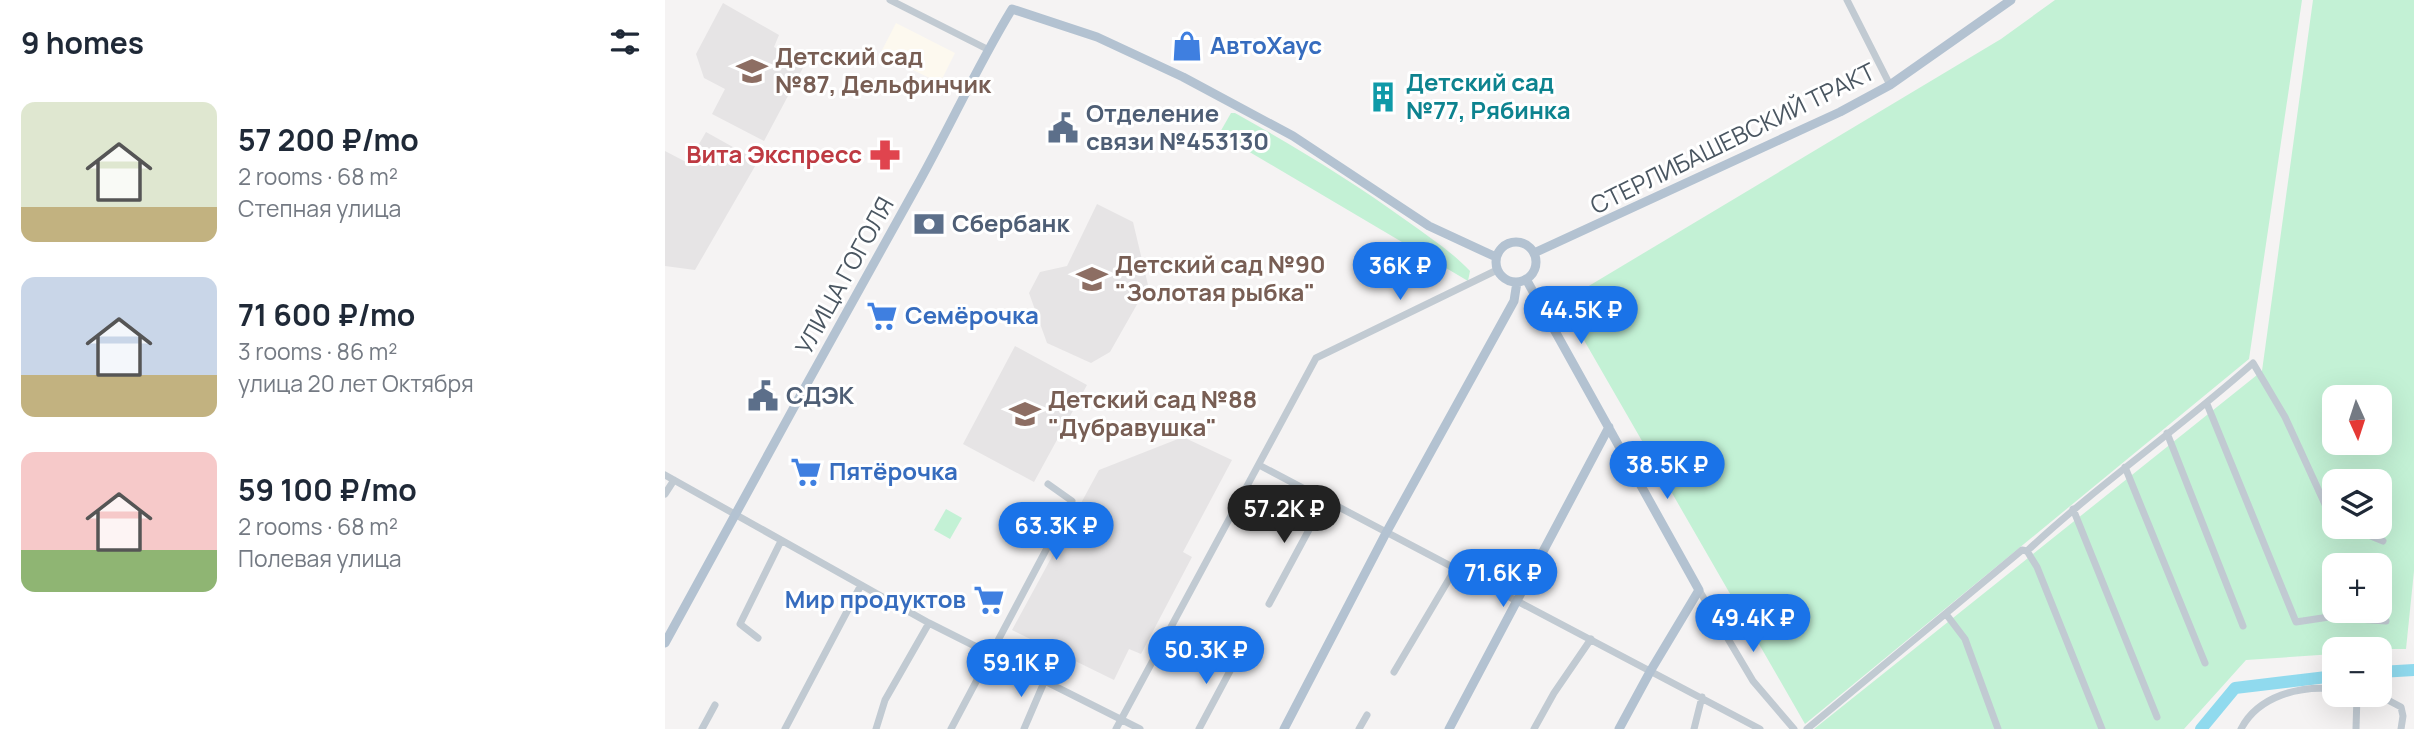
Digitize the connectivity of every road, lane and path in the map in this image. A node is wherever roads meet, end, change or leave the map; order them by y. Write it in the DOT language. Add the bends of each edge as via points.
graph roads {
  1 [pos="890,0"];
  2 [pos="1847,0"];
  3 [pos="2011,0"];
  4 [pos="1015,4"];
  5 [pos="987,49"];
  6 [pos="1890,85"];
  7 [pos="1534,253"];
  8 [pos="1496,257"];
  9 [pos="1497,270"];
  10 [pos="1521,281"];
  11 [pos="2207,404"];
  12 [pos="1609,427"];
  13 [pos="2167,433"];
  14 [pos="1259,465"];
  15 [pos="2125,467"];
  16 [pos="665,475"];
  17 [pos="674,480"];
  18 [pos="1048,484"];
  19 [pos="665,494"];
  20 [pos="2322,498"];
  21 [pos="1325,500"];
  22 [pos="2073,509"];
  23 [pos="735,514"];
  24 [pos="1386,533"];
  25 [pos="2378,539"];
  26 [pos="782,541"];
  27 [pos="2383,541"];
  28 [pos="2027,551"];
  29 [pos="1455,569"];
  30 [pos="861,585"];
  31 [pos="1699,590"];
  32 [pos="1518,601"];
  33 [pos="1269,604"];
  34 [pos="1945,614"];
  35 [pos="2322,618"];
  36 [pos="929,623"];
  37 [pos="2243,626"];
  38 [pos="758,638"];
  39 [pos="1591,639"];
  40 [pos="665,643"];
  41 [pos="992,653"];
  42 [pos="1238,656"];
  43 [pos="2205,663"];
  44 [pos="1650,670"];
  45 [pos="1394,672"];
  46 [pos="1045,680"];
  47 [pos="2322,688"];
  48 [pos="1702,697"];
  49 [pos="2392,702"];
  50 [pos="715,705"];
  51 [pos="2357,707"];
  52 [pos="1367,715"];
  53 [pos="2157,717"];
  54 [pos="1121,719"];
  55 [pos="702,729"];
  56 [pos="785,729"];
  57 [pos="876,729"];
  58 [pos="951,729"];
  59 [pos="1024,729"];
  60 [pos="1116,729"];
  61 [pos="1139,729"];
  62 [pos="1199,729"];
  63 [pos="1284,729"];
  64 [pos="1359,729"];
  65 [pos="1449,729"];
  66 [pos="1534,729"];
  67 [pos="1619,729"];
  68 [pos="1695,729"];
  69 [pos="1760,729"];
  70 [pos="1794,729"];
  71 [pos="1807,729"];
  72 [pos="1998,729"];
  73 [pos="2102,729"];
  74 [pos="2241,729"];
  75 [pos="2356,729"];
  76 [pos="2401,729"];
  1 -- 5 [label="street"];
  2 -- 6 [label="street"];
  3 -- 6 [label="main road, СТЕРЛИБАШЕВСКИЙ ТРАКТ"];
  4 -- 5 [label="main road, УЛИЦА ГОГОЛЯ"];
  4 -- 8 [label="main road" via="1183,77 1293,136 1429,226"];
  5 -- 23 [label="main road, УЛИЦА ГОГОЛЯ" via="916,188"];
  6 -- 7 [label="main road, СТЕРЛИБАШЕВСКИЙ ТРАКТ"];
  7 -- 8 [label="main road" via="1516,242 1503,246"];
  7 -- 10 [label="main road" via="1534,271"];
  8 -- 9 [label="main road"];
  9 -- 10 [label="main road" via="1506,280"];
  9 -- 14 [label="street" via="1316,358"];
  10 -- 12 [label="main road"];
  10 -- 24 [label="main road"];
  11 -- 13 [label="street"];
  11 -- 20 [label="street" via="2253,363 2285,417"];
  11 -- 35 [label="street" via="2296,622"];
  12 -- 31 [label="main road"];
  12 -- 32 [label="main road"];
  13 -- 15 [label="street"];
  13 -- 37 [label="street"];
  14 -- 21 [label="street"];
  14 -- 54 [label="street"];
  15 -- 22 [label="street"];
  15 -- 43 [label="street"];
  16 -- 17 [label="street"];
  17 -- 19 [label="street"];
  17 -- 23 [label="street"];
  18 -- 41 [label="street" via="1072,501"];
  21 -- 24 [label="street"];
  21 -- 33 [label="street"];
  22 -- 28 [label="street"];
  22 -- 53 [label="street"];
  23 -- 26 [label="street"];
  23 -- 40 [label="main road, УЛИЦА ГОГОЛЯ"];
  24 -- 29 [label="street"];
  24 -- 63 [label="main road"];
  25 -- 27 [label="street"];
  26 -- 30 [label="street"];
  26 -- 38 [label="street" via="740,624"];
  28 -- 34 [label="street" via="2022,550"];
  28 -- 73 [label="street"];
  29 -- 32 [label="street"];
  29 -- 45 [label="street"];
  30 -- 36 [label="street"];
  30 -- 56 [label="street"];
  31 -- 44 [label="main road"];
  31 -- 70 [label="street" via="1753,681"];
  32 -- 39 [label="street"];
  32 -- 65 [label="main road"];
  34 -- 71 [label="street"];
  34 -- 72 [label="street" via="1965,639"];
  36 -- 41 [label="street"];
  36 -- 57 [label="street" via="885,700"];
  39 -- 44 [label="street"];
  39 -- 66 [label="street"];
  41 -- 46 [label="street"];
  41 -- 58 [label="street"];
  42 -- 62 [label="street"];
  44 -- 48 [label="street"];
  44 -- 67 [label="main road"];
  46 -- 54 [label="street"];
  46 -- 59 [label="street"];
  47 -- 74 [label="street" via="2290,691 2260,707"];
  48 -- 68 [label="street"];
  48 -- 69 [label="street"];
  49 -- 76 [label="street" via="2401,707"];
  50 -- 55 [label="street"];
  51 -- 75 [label="street"];
  52 -- 64 [label="street"];
  54 -- 60 [label="street"];
  54 -- 61 [label="street"];
}
